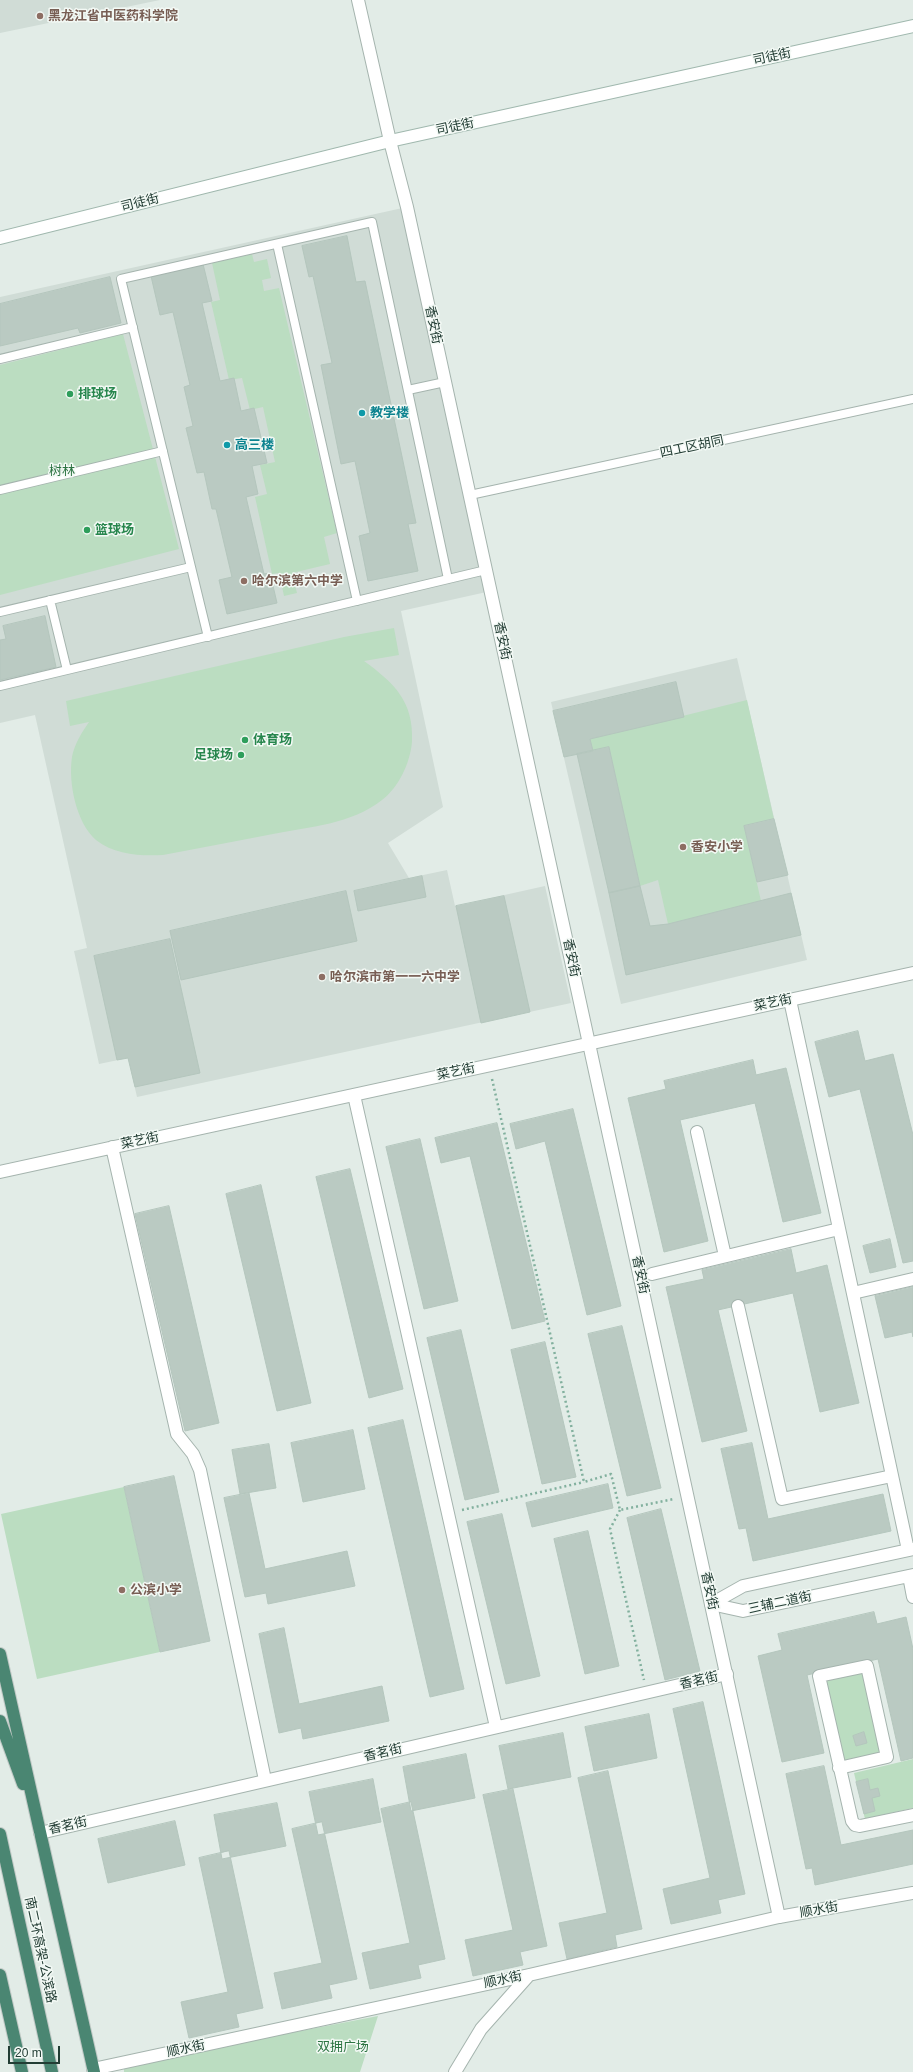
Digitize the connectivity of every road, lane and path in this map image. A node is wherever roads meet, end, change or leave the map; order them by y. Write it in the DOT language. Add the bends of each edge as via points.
graph roads {
  1 [pos="358,0"];
  2 [pos="913,26"];
  3 [pos="390,141"];
  4 [pos="0,238"];
  5 [pos="277,244"];
  6 [pos="133,327"];
  7 [pos="0,359"];
  8 [pos="445,382"];
  9 [pos="408,390"];
  10 [pos="913,399"];
  11 [pos="162,451"];
  12 [pos="0,490"];
  13 [pos="470,495"];
  14 [pos="190,567"];
  15 [pos="486,570"];
  16 [pos="448,579"];
  17 [pos="50,600"];
  18 [pos="357,601"];
  19 [pos="0,612"];
  20 [pos="208,637"];
  21 [pos="67,670"];
  22 [pos="0,686"];
  23 [pos="913,973"];
  24 [pos="790,1000"];
  25 [pos="589,1044"];
  26 [pos="489,1065"];
  27 [pos="354,1095"];
  28 [pos="697,1132"];
  29 [pos="112,1147"];
  30 [pos="0,1172"];
  31 [pos="839,1228"];
  32 [pos="725,1256"];
  33 [pos="652,1274"];
  34 [pos="913,1279"];
  35 [pos="853,1294"];
  36 [pos="738,1306"];
  37 [pos="892,1476"];
  38 [pos="584,1482"];
  39 [pos="688,1496"];
  40 [pos="620,1510"];
  41 [pos="448,1514"];
  42 [pos="911,1550"];
  43 [pos="911,1575"];
  44 [pos="913,1597"];
  45 [pos="711,1604"];
  46 [pos="0,1654"];
  47 [pos="727,1674"];
  48 [pos="647,1693"];
  49 [pos="0,1722"];
  50 [pos="496,1727"];
  51 [pos="839,1768"];
  52 [pos="265,1780"];
  53 [pos="913,1815"];
  54 [pos="40,1833"];
  55 [pos="0,1834"];
  56 [pos="913,1892"];
  57 [pos="779,1917"];
  58 [pos="0,1975"];
  59 [pos="529,1975"];
  60 [pos="93,2070"];
  61 [pos="22,2072"];
  62 [pos="52,2072"];
  63 [pos="455,2072"];
  1 -- 3 [label="street, 香安街"];
  2 -- 3 [label="street, 司徒街"];
  3 -- 4 [label="street, 司徒街"];
  3 -- 8 [label="street, 香安街"];
  5 -- 6 [label="lane" via="121,279"];
  5 -- 9 [label="lane" via="372,222"];
  5 -- 18 [label="lane"];
  6 -- 7 [label="lane"];
  6 -- 11 [label="lane"];
  8 -- 9 [label="lane"];
  8 -- 13 [label="street, 香安街"];
  9 -- 16 [label="lane"];
  10 -- 13 [label="lane, 四工区胡同"];
  11 -- 12 [label="lane"];
  11 -- 14 [label="lane"];
  13 -- 15 [label="street, 香安街"];
  14 -- 17 [label="lane"];
  14 -- 20 [label="lane"];
  15 -- 16 [label="lane"];
  15 -- 25 [label="street, 香安街"];
  16 -- 18 [label="lane"];
  17 -- 19 [label="lane"];
  17 -- 21 [label="lane"];
  18 -- 20 [label="lane"];
  20 -- 21 [label="lane"];
  21 -- 22 [label="lane"];
  23 -- 24 [label="street, 菜艺街"];
  24 -- 25 [label="street, 菜艺街"];
  24 -- 31 [label="street"];
  25 -- 26 [label="street, 菜艺街"];
  25 -- 39 [label="street, 香安街"];
  26 -- 27 [label="street, 菜艺街"];
  26 -- 38 [label="path"];
  27 -- 29 [label="street, 菜艺街"];
  27 -- 41 [label="street"];
  28 -- 32 [label="street"];
  29 -- 30 [label="street, 菜艺街"];
  29 -- 52 [label="street" via="177,1434 193,1454 200,1470"];
  31 -- 32 [label="street"];
  31 -- 35 [label="street"];
  32 -- 33 [label="street"];
  34 -- 35 [label="street"];
  35 -- 37 [label="street"];
  36 -- 37 [label="street" via="782,1500"];
  37 -- 42 [label="street"];
  38 -- 40 [label="path" via="611,1474"];
  38 -- 41 [label="path"];
  39 -- 40 [label="path"];
  39 -- 45 [label="street, 香安街"];
  40 -- 48 [label="path" via="610,1529"];
  41 -- 50 [label="street"];
  42 -- 45 [label="street, 三辅二道街" via="743,1586"];
  43 -- 44 [label="street"];
  43 -- 45 [label="street, 三辅二道街" via="743,1611"];
  45 -- 47 [label="street, 香安街"];
  46 -- 54 [label="highway"];
  47 -- 48 [label="street, 香茗街"];
  47 -- 57 [label="street, 香安街"];
  48 -- 50 [label="street, 香茗街"];
  49 -- 54 [label="highway"];
  50 -- 52 [label="street, 香茗街"];
  51 -- 51 [label="street" via="819,1676 867,1666 887,1757"];
  51 -- 53 [label="street" via="855,1825"];
  52 -- 54 [label="street, 香茗街"];
  54 -- 60 [label="highway"];
  55 -- 62 [label="highway, 南二环高架-公滨路"];
  56 -- 57 [label="street, 顺水街"];
  57 -- 59 [label="street, 顺水街"];
  58 -- 61 [label="highway"];
  59 -- 60 [label="street, 顺水街"];
  59 -- 63 [label="street" via="481,2029"];
}
